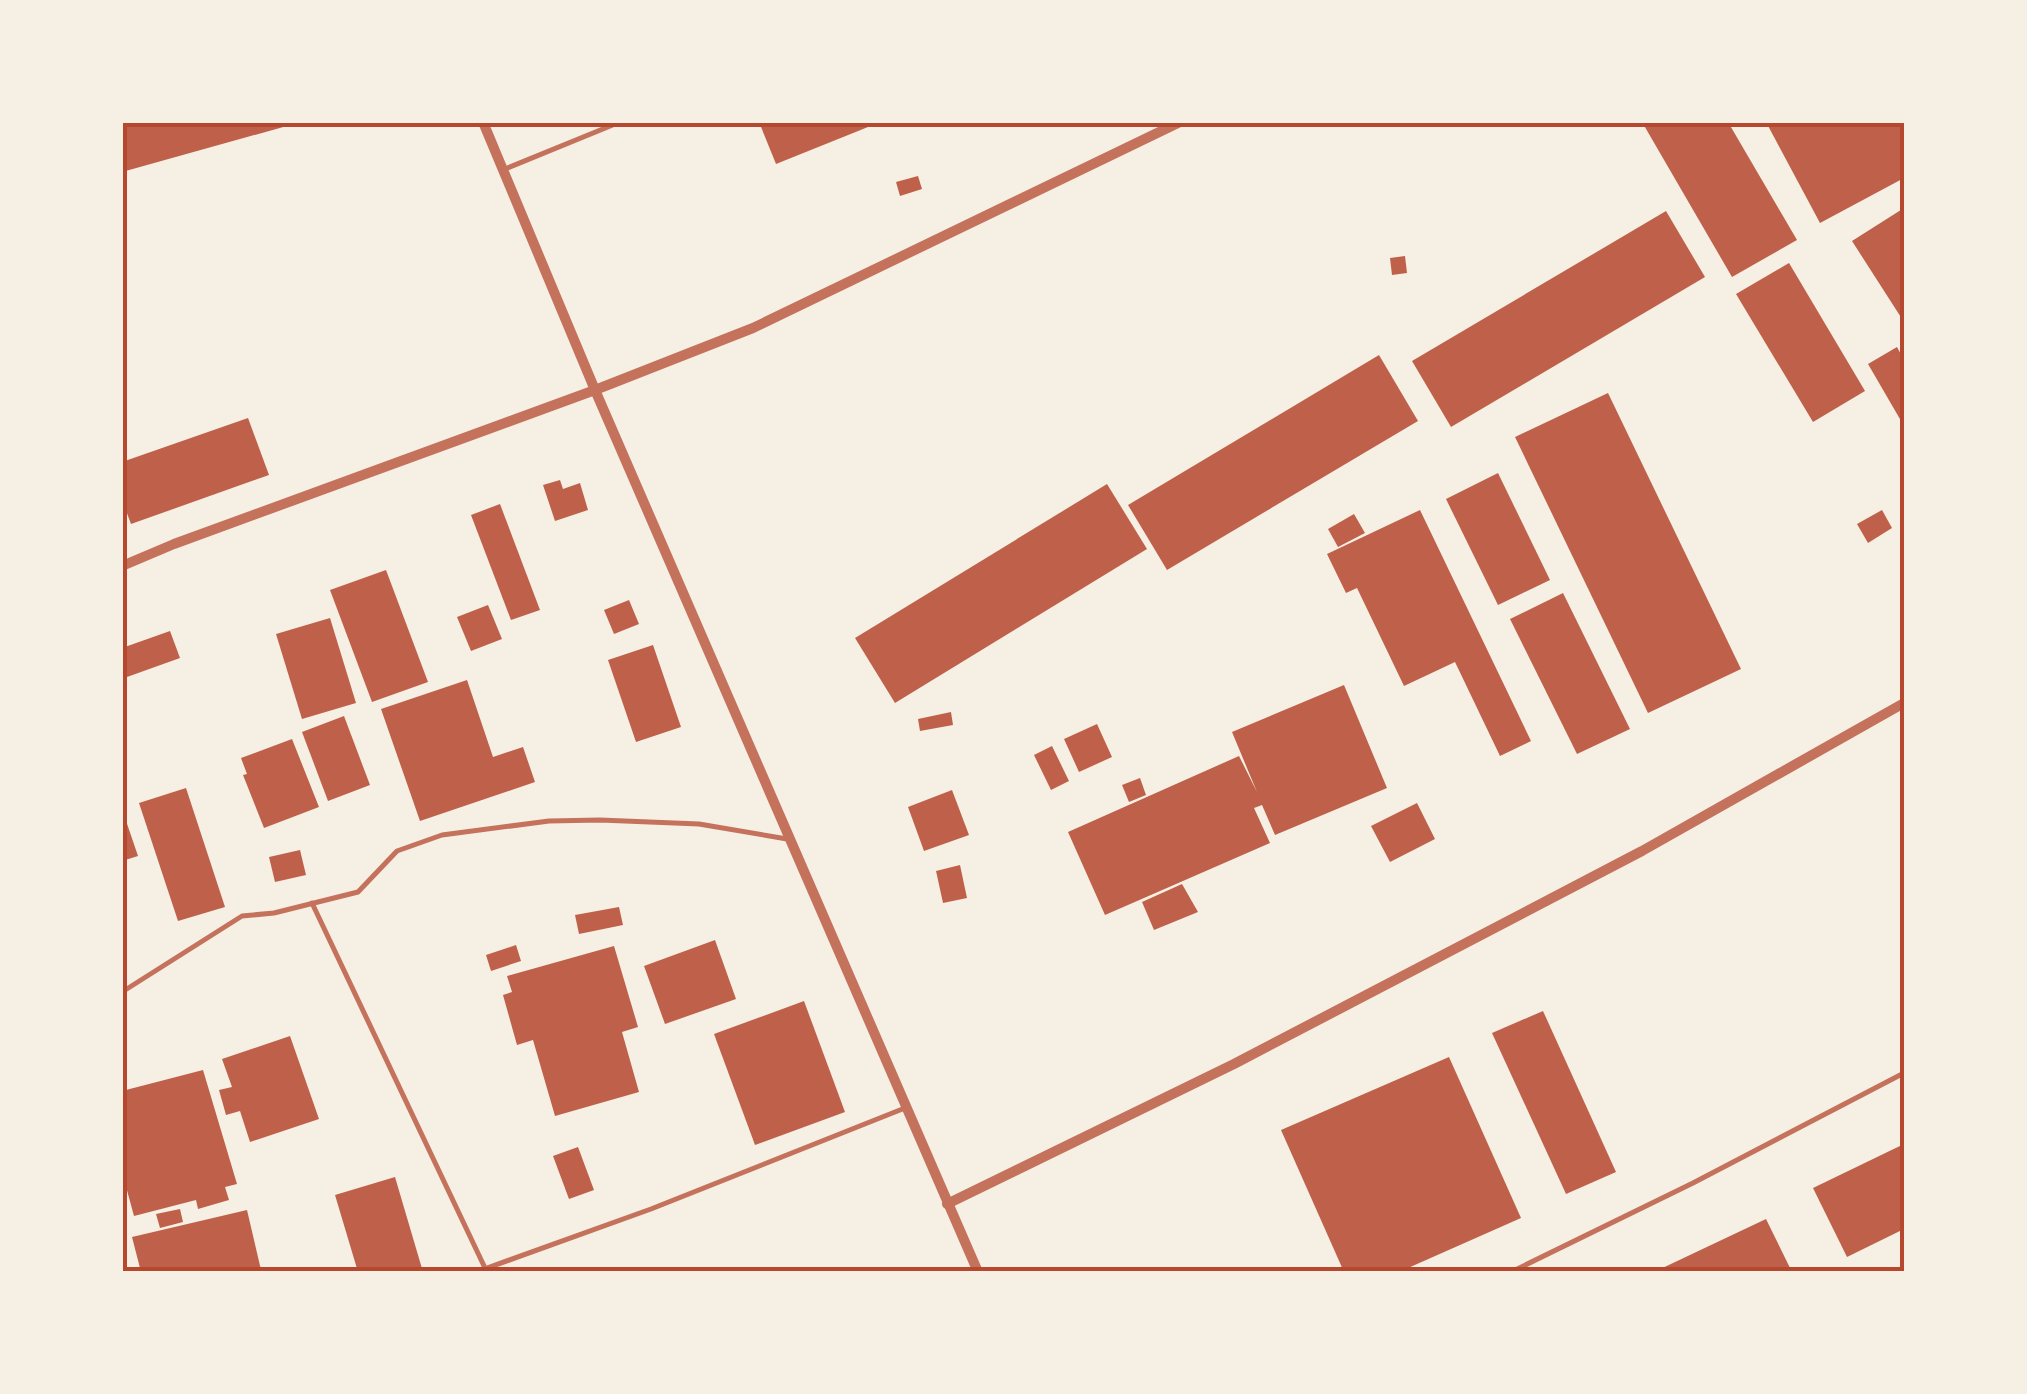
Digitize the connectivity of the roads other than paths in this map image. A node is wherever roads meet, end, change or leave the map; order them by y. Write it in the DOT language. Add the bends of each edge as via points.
graph roads {
  1 [pos="483,122"];
  2 [pos="620,122"];
  3 [pos="1180,122"];
  4 [pos="502,170"];
  5 [pos="595,390"];
  6 [pos="122,566"];
  7 [pos="1904,703"];
  8 [pos="789,839"];
  9 [pos="312,903"];
  10 [pos="122,992"];
  11 [pos="1904,1072"];
  12 [pos="904,1108"];
  13 [pos="947,1204"];
  14 [pos="485,1268"];
  15 [pos="476,1272"];
  16 [pos="978,1272"];
  17 [pos="1510,1272"];
  1 -- 4 [label="street"];
  2 -- 4 [label="lane"];
  3 -- 5 [label="street" via="754,328"];
  4 -- 5 [label="street"];
  5 -- 6 [label="street"];
  5 -- 8 [label="street"];
  7 -- 13 [label="street" via="1642,851 1234,1064"];
  8 -- 9 [label="lane" via="698,824 549,820 442,835 398,851 358,892"];
  8 -- 12 [label="street"];
  9 -- 10 [label="lane" via="242,916"];
  9 -- 14 [label="lane"];
  11 -- 17 [label="lane"];
  12 -- 13 [label="street"];
  12 -- 14 [label="lane"];
  13 -- 16 [label="street"];
  14 -- 15 [label="lane"];
}
